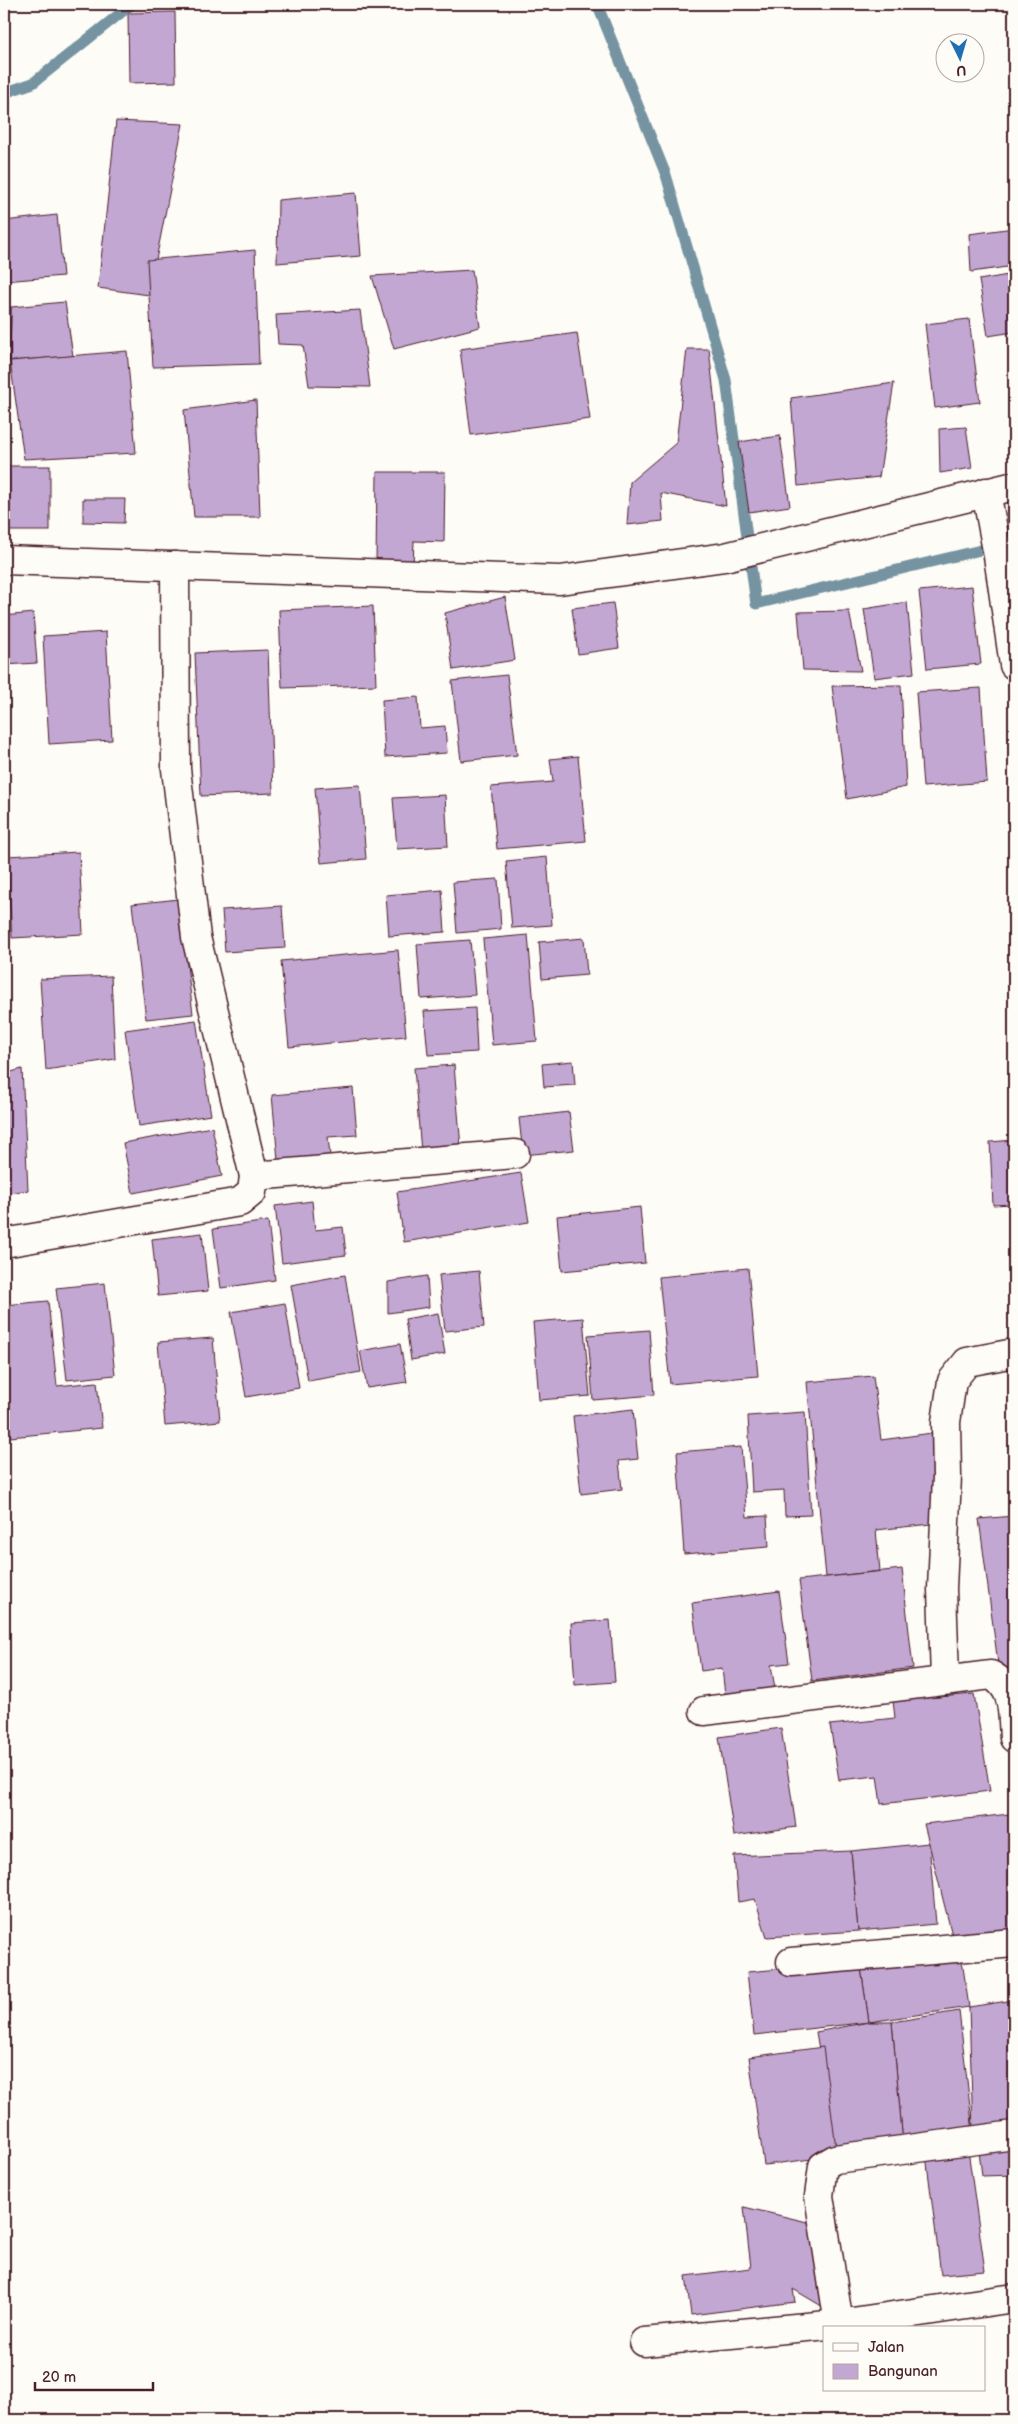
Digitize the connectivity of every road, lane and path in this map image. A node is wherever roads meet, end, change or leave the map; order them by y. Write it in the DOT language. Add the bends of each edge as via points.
graph roads {
  1 [pos="1014,486"];
  2 [pos="986,492"];
  3 [pos="4,560"];
  4 [pos="175,566"];
  5 [pos="1014,665"];
  6 [pos="515,1154"];
  7 [pos="254,1176"];
  8 [pos="4,1244"];
  9 [pos="1014,1352"];
  10 [pos="945,1680"];
  11 [pos="704,1711"];
  12 [pos="1014,1738"];
  13 [pos="1014,1943"];
  14 [pos="791,1962"];
  15 [pos="1014,2134"];
  16 [pos="1014,2298"];
  17 [pos="839,2324"];
  18 [pos="644,2342"];
  1 -- 2 [label="street"];
  2 -- 4 [label="street" via="725,557 560,580"];
  2 -- 5 [label="street"];
  3 -- 4 [label="street"];
  4 -- 7 [label="street" via="176,769 196,936"];
  6 -- 7 [label="street"];
  7 -- 8 [label="street" via="252,1192 240,1202"];
  9 -- 10 [label="street" via="967,1362 952,1381 946,1422 942,1589"];
  10 -- 11 [label="street"];
  10 -- 12 [label="street" via="990,1675 999,1679 1010,1697"];
  13 -- 14 [label="street"];
  15 -- 17 [label="street" via="834,2159 823,2166 819,2196"];
  16 -- 17 [label="street"];
  17 -- 18 [label="street"];
}
